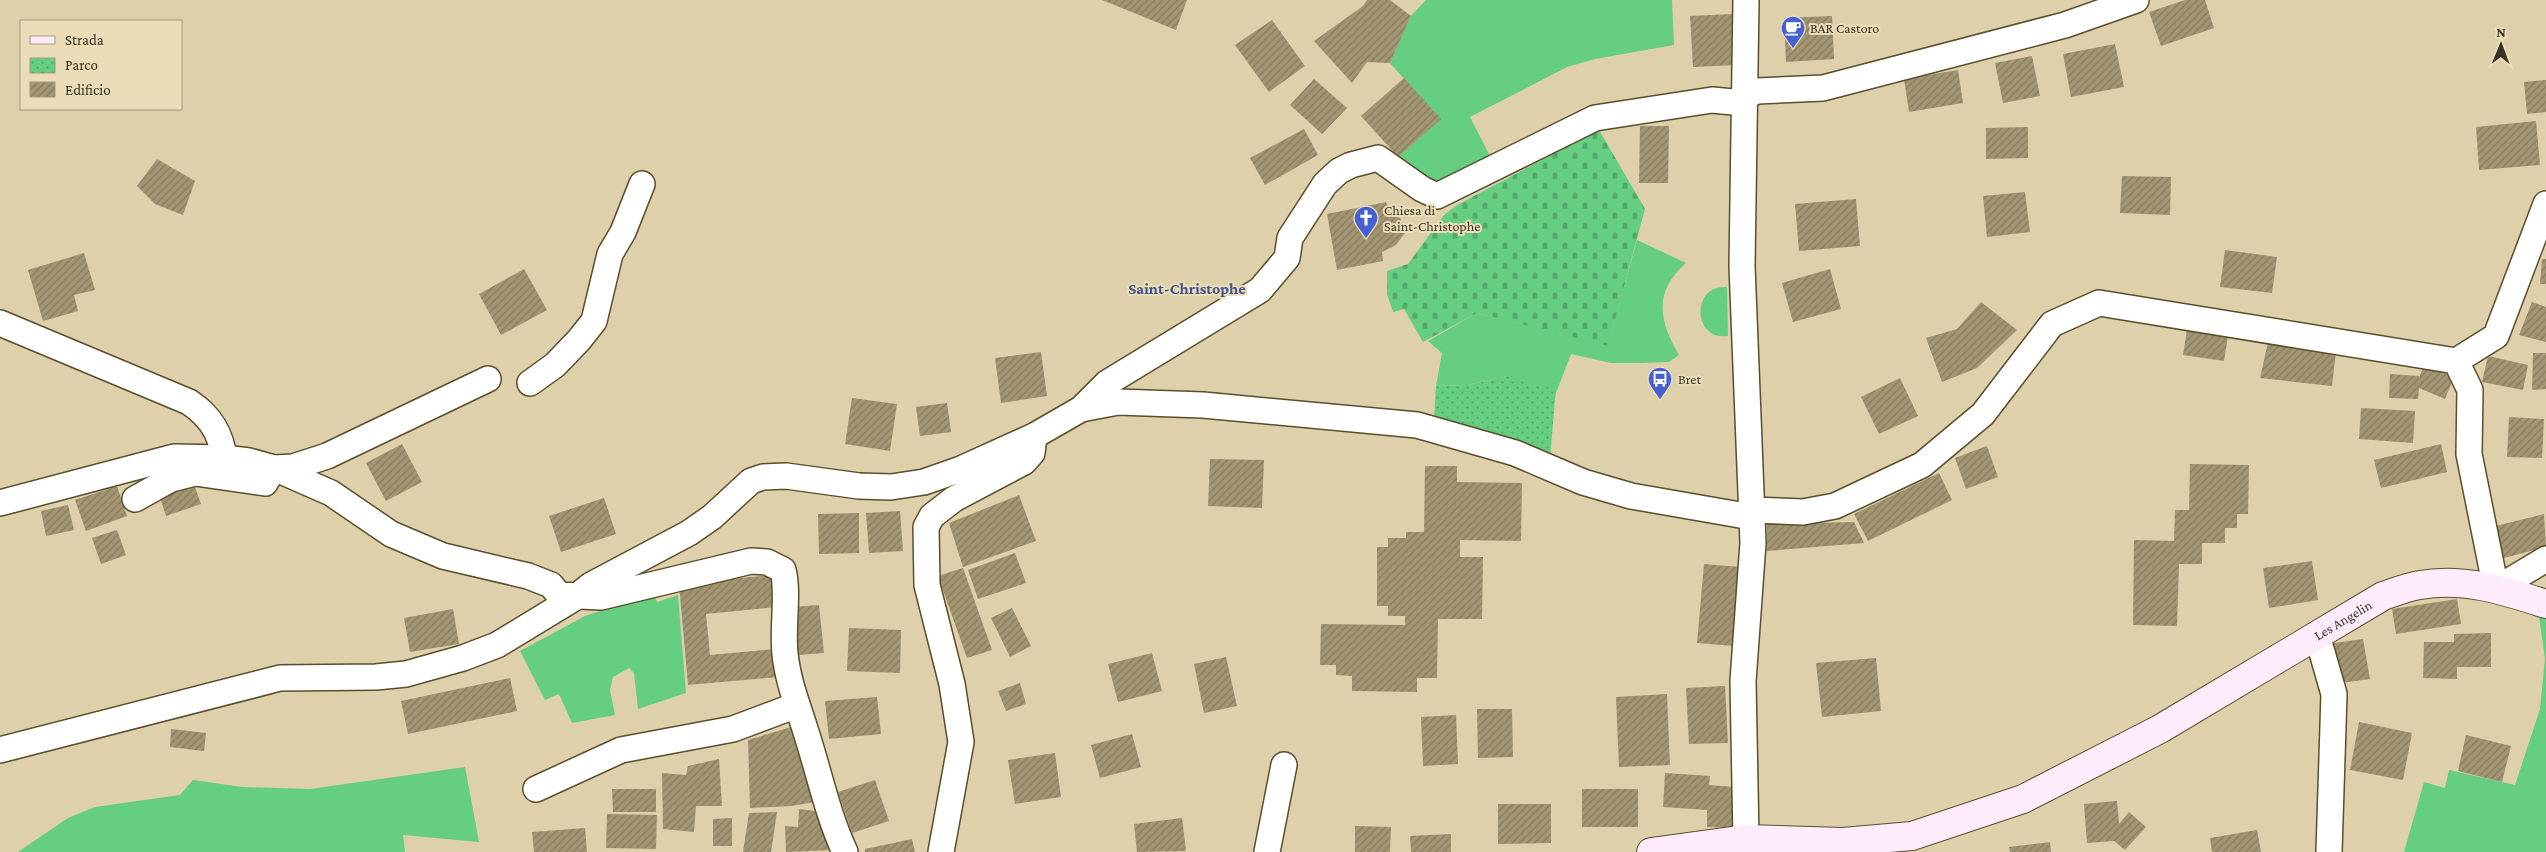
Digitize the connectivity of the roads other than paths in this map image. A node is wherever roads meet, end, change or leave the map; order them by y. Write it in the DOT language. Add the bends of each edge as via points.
graph roads {
  1 [pos="1746,0"];
  2 [pos="2136,0"];
  3 [pos="1745,96"];
  4 [pos="642,184"];
  5 [pos="2546,204"];
  6 [pos="0,323"];
  7 [pos="2456,361"];
  8 [pos="488,379"];
  9 [pos="530,383"];
  10 [pos="1081,409"];
  11 [pos="1034,436"];
  12 [pos="224,458"];
  13 [pos="274,468"];
  14 [pos="135,499"];
  15 [pos="0,503"];
  16 [pos="1752,510"];
  17 [pos="2546,559"];
  18 [pos="2496,589"];
  19 [pos="576,597"];
  20 [pos="2546,604"];
  21 [pos="2317,635"];
  22 [pos="797,705"];
  23 [pos="0,750"];
  24 [pos="1284,765"];
  25 [pos="536,789"];
  26 [pos="1743,844"];
  27 [pos="845,852"];
  28 [pos="941,852"];
  29 [pos="1267,852"];
  30 [pos="1651,852"];
  31 [pos="2329,852"];
  1 -- 3 [label="street"];
  2 -- 3 [label="street" via="2065,25 1823,88 1757,91"];
  3 -- 10 [label="street" via="1733,102 1712,100 1595,118 1437,196 1378,158 1350,165 1326,184 1290,238 1287,258 1260,290 1107,383"];
  3 -- 16 [label="street" via="1742,266"];
  4 -- 9 [label="street" via="623,232 610,254 594,321 567,352"];
  5 -- 7 [label="street" via="2496,336"];
  6 -- 12 [label="street" via="189,402 209,417 222,443"];
  7 -- 16 [label="street" via="2099,303 2052,324 1984,414 1922,465 1835,506 1803,512"];
  7 -- 18 [label="street" via="2470,390 2469,454"];
  8 -- 13 [label="street" via="327,456 293,467"];
  10 -- 11 [label="street"];
  10 -- 16 [label="street" via="1118,402 1203,404 1417,425 1514,453 1583,482 1631,496 1740,515"];
  11 -- 19 [label="street" via="924,482 891,487 859,486 786,476 751,481 690,533 634,560"];
  11 -- 28 [label="street" via="1032,453 1024,462 954,499 932,516 926,527 927,585 952,684 961,742"];
  12 -- 13 [label="street"];
  12 -- 15 [label="street" via="174,458"];
  13 -- 14 [label="street" via="265,483 195,473 172,479"];
  13 -- 19 [label="street" via="331,493 392,534 443,556 528,576 551,585 559,595"];
  16 -- 26 [label="street" via="1752,575 1743,681"];
  17 -- 18 [label="street"];
  18 -- 20 [label="street, Les Angelin"];
  18 -- 21 [label="street, Les Angelin" via="2466,583 2419,585 2383,596"];
  19 -- 22 [label="street" via="601,597 751,562 776,565 783,570 786,579 785,655"];
  19 -- 23 [label="street" via="497,645 406,674 280,678"];
  21 -- 26 [label="street, Les Angelin" via="2160,729 2023,799 1912,836 1843,842"];
  21 -- 31 [label="street" via="2334,694"];
  22 -- 25 [label="street" via="732,729 621,750"];
  22 -- 27 [label="street" via="821,790"];
  24 -- 29 [label="street"];
  26 -- 30 [label="street, Les Angelin"];
}
